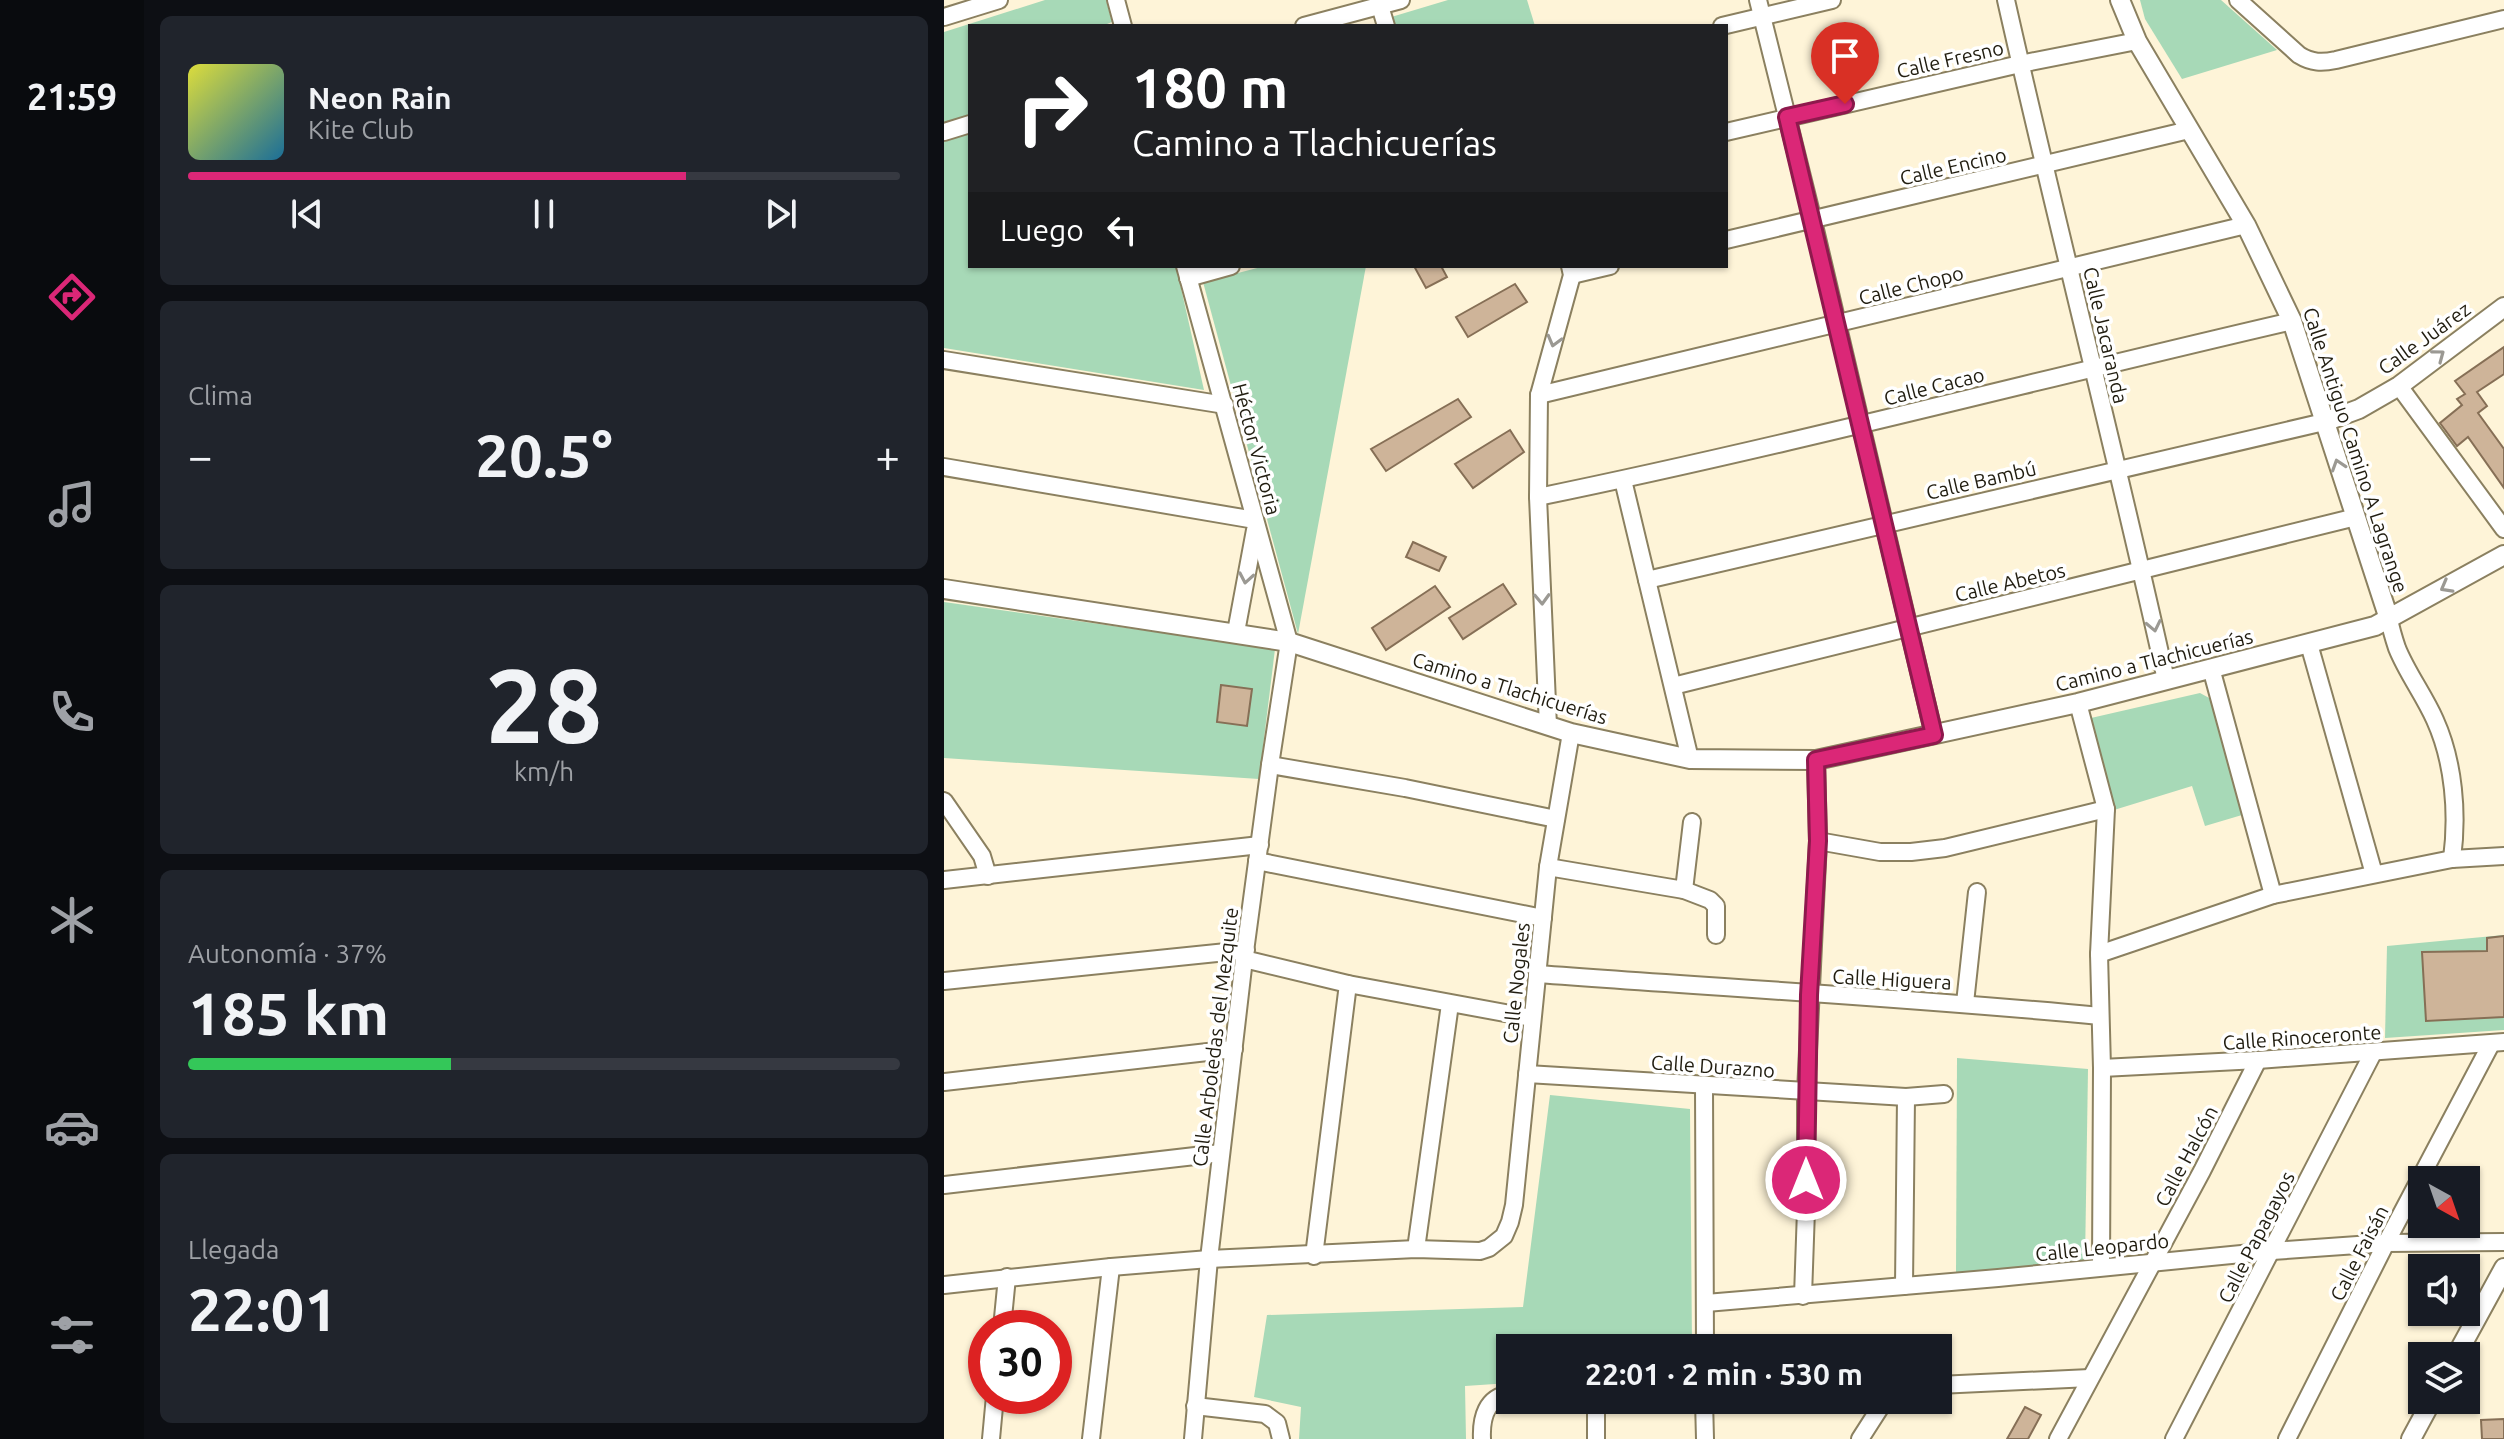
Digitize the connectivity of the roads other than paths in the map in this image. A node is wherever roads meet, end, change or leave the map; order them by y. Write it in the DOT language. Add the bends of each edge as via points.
graph roads {
  1 [pos="999,0"];
  2 [pos="1116,0"];
  3 [pos="1401,0"];
  4 [pos="1832,0"];
  5 [pos="2006,0"];
  6 [pos="2120,0"];
  7 [pos="2238,0"];
  8 [pos="1380,6"];
  9 [pos="1760,8"];
  10 [pos="944,17"];
  11 [pos="2504,19"];
  12 [pos="1122,24"];
  13 [pos="1312,24"];
  14 [pos="1385,24"];
  15 [pos="1726,24"];
  16 [pos="2137,41"];
  17 [pos="2020,64"];
  18 [pos="1787,117"];
  19 [pos="968,125"];
  20 [pos="2189,130"];
  21 [pos="944,132"];
  22 [pos="1728,132"];
  23 [pos="2043,165"];
  24 [pos="1813,221"];
  25 [pos="2246,225"];
  26 [pos="1728,240"];
  27 [pos="2069,267"];
  28 [pos="1216,268"];
  29 [pos="1571,270"];
  30 [pos="1187,272"];
  31 [pos="2504,307"];
  32 [pos="2292,321"];
  33 [pos="1838,325"];
  34 [pos="944,360"];
  35 [pos="2093,367"];
  36 [pos="2399,386"];
  37 [pos="1539,395"];
  38 [pos="1225,405"];
  39 [pos="2324,422"];
  40 [pos="1861,425"];
  41 [pos="944,467"];
  42 [pos="2119,469"];
  43 [pos="1623,480"];
  44 [pos="1538,497"];
  45 [pos="2356,517"];
  46 [pos="1255,522"];
  47 [pos="1883,523"];
  48 [pos="2504,529"];
  49 [pos="2504,555"];
  50 [pos="2142,571"];
  51 [pos="1647,580"];
  52 [pos="944,589"];
  53 [pos="2389,619"];
  54 [pos="1909,626"];
  55 [pos="1236,632"];
  56 [pos="1289,642"];
  57 [pos="2309,644"];
  58 [pos="2211,668"];
  59 [pos="2166,680"];
  60 [pos="1673,686"];
  61 [pos="2078,703"];
  62 [pos="1548,726"];
  63 [pos="1571,733"];
  64 [pos="1934,735"];
  65 [pos="1690,759"];
  66 [pos="1816,760"];
  67 [pos="1270,765"];
  68 [pos="944,801"];
  69 [pos="2106,809"];
  70 [pos="1556,819"];
  71 [pos="1692,822"];
  72 [pos="1818,841"];
  73 [pos="1258,853"];
  74 [pos="2504,856"];
  75 [pos="2452,859"];
  76 [pos="1548,867"];
  77 [pos="2374,874"];
  78 [pos="988,876"];
  79 [pos="944,880"];
  80 [pos="1684,890"];
  81 [pos="1977,892"];
  82 [pos="2273,895"];
  83 [pos="1543,918"];
  84 [pos="1716,935"];
  85 [pos="1245,954"];
  86 [pos="2099,954"];
  87 [pos="1537,974"];
  88 [pos="944,981"];
  89 [pos="1348,984"];
  90 [pos="1809,995"];
  91 [pos="1965,1003"];
  92 [pos="1450,1004"];
  93 [pos="2100,1016"];
  94 [pos="1532,1018"];
  95 [pos="2497,1043"];
  96 [pos="1234,1049"];
  97 [pos="2373,1053"];
  98 [pos="2258,1060"];
  99 [pos="2102,1068"];
  100 [pos="1527,1074"];
  101 [pos="944,1082"];
  102 [pos="1704,1085"];
  103 [pos="1806,1092"];
  104 [pos="1944,1094"];
  105 [pos="1906,1097"];
  106 [pos="1221,1153"];
  107 [pos="944,1185"];
  108 [pos="2504,1242"];
  109 [pos="2386,1243"];
  110 [pos="1416,1249"];
  111 [pos="2272,1251"];
  112 [pos="1314,1256"];
  113 [pos="1209,1259"];
  114 [pos="2152,1261"];
  115 [pos="1111,1267"];
  116 [pos="2101,1267"];
  117 [pos="2504,1268"];
  118 [pos="1007,1277"];
  119 [pos="944,1285"];
  120 [pos="1904,1286"];
  121 [pos="1803,1296"];
  122 [pos="1706,1303"];
  123 [pos="1004,1310"];
  124 [pos="1705,1334"];
  125 [pos="2464,1342"];
  126 [pos="2090,1378"];
  127 [pos="1952,1384"];
  128 [pos="1496,1399"];
  129 [pos="1195,1406"];
  130 [pos="993,1414"];
  131 [pos="1596,1414"];
  132 [pos="1704,1414"];
  133 [pos="1876,1414"];
  134 [pos="2424,1414"];
  135 [pos="991,1439"];
  136 [pos="1091,1439"];
  137 [pos="1193,1439"];
  138 [pos="1281,1439"];
  139 [pos="1482,1439"];
  140 [pos="1596,1439"];
  141 [pos="1705,1439"];
  142 [pos="1860,1439"];
  143 [pos="2058,1439"];
  144 [pos="2174,1439"];
  145 [pos="2287,1439"];
  146 [pos="2411,1439"];
  1 -- 10 [label="street"];
  2 -- 12 [label="street"];
  3 -- 8 [label="street"];
  4 -- 9 [label="street"];
  5 -- 17 [label="street, Calle Jacaranda"];
  6 -- 16 [label="street, Calle Antiguo Camino A Lagrange"];
  7 -- 11 [label="street" via="2299,55 2319,62"];
  8 -- 13 [label="street"];
  8 -- 14 [label="street"];
  9 -- 15 [label="street"];
  9 -- 18 [label="street"];
  16 -- 17 [label="street, Calle Fresno"];
  16 -- 20 [label="street, Calle Antiguo Camino A Lagrange"];
  17 -- 18 [label="street, Calle Fresno"];
  17 -- 23 [label="street, Calle Jacaranda"];
  18 -- 22 [label="street, Calle Fresno"];
  18 -- 24 [label="street"];
  19 -- 21 [label="street"];
  20 -- 23 [label="street, Calle Encino"];
  20 -- 25 [label="street, Calle Antiguo Camino A Lagrange"];
  23 -- 24 [label="street, Calle Encino"];
  23 -- 27 [label="street, Calle Jacaranda"];
  24 -- 26 [label="street, Calle Encino"];
  24 -- 33 [label="street"];
  25 -- 27 [label="street, Calle Chopo"];
  25 -- 32 [label="street, Calle Antiguo Camino A Lagrange"];
  27 -- 33 [label="street, Calle Chopo"];
  27 -- 35 [label="street, Calle Jacaranda"];
  28 -- 30 [label="street"];
  29 -- 37 [label="street, one-way"];
  30 -- 38 [label="street, Héctor Victoria"];
  36 -- 31 [label="street, Calle Juárez, one-way"];
  32 -- 35 [label="street, Calle Cacao"];
  32 -- 39 [label="street, Calle Antiguo Camino A Lagrange"];
  33 -- 37 [label="street, Calle Chopo"];
  33 -- 40 [label="street"];
  34 -- 38 [label="street"];
  35 -- 40 [label="street, Calle Cacao"];
  35 -- 42 [label="street, Calle Jacaranda"];
  36 -- 39 [label="street, Calle Juárez"];
  36 -- 48 [label="street"];
  37 -- 44 [label="street"];
  38 -- 46 [label="street, Héctor Victoria"];
  39 -- 42 [label="street, Calle Bambú"];
  45 -- 39 [label="street, Calle Antiguo Camino A Lagrange, one-way"];
  40 -- 43 [label="street, Calle Cacao"];
  40 -- 47 [label="street"];
  41 -- 46 [label="street"];
  42 -- 47 [label="street, Calle Bambú"];
  42 -- 50 [label="street, Calle Jacaranda"];
  43 -- 44 [label="street, Calle Cacao"];
  43 -- 51 [label="street"];
  44 -- 62 [label="street, one-way"];
  45 -- 50 [label="street, Calle Abetos"];
  45 -- 53 [label="street, Calle Antiguo Camino A Lagrange"];
  46 -- 55 [label="street, one-way"];
  46 -- 56 [label="street, Héctor Victoria"];
  47 -- 51 [label="street, Calle Bambú"];
  47 -- 54 [label="street"];
  49 -- 53 [label="street, Camino a Tlachicuerías, one-way"];
  50 -- 54 [label="street, Calle Abetos"];
  50 -- 59 [label="street, Calle Jacaranda, one-way"];
  51 -- 60 [label="street"];
  52 -- 55 [label="street, Camino a Tlachicuerías"];
  53 -- 57 [label="street, Camino a Tlachicuerías"];
  53 -- 75 [label="street" via="2447,758 2456,830"];
  54 -- 60 [label="street, Calle Abetos"];
  54 -- 64 [label="street"];
  55 -- 56 [label="street, Camino a Tlachicuerías"];
  56 -- 62 [label="street, Camino a Tlachicuerías"];
  56 -- 67 [label="street, Calle Arboledas del Mezquite"];
  57 -- 58 [label="street, Camino a Tlachicuerías"];
  57 -- 77 [label="street"];
  58 -- 59 [label="street, Camino a Tlachicuerías"];
  58 -- 82 [label="street"];
  59 -- 61 [label="street, Camino a Tlachicuerías"];
  60 -- 65 [label="street"];
  61 -- 64 [label="street, Camino a Tlachicuerías"];
  61 -- 69 [label="street"];
  62 -- 63 [label="street, Camino a Tlachicuerías"];
  63 -- 65 [label="street, Camino a Tlachicuerías"];
  63 -- 70 [label="street, Calle Nogales"];
  64 -- 66 [label="street, Camino a Tlachicuerías"];
  65 -- 66 [label="street, Camino a Tlachicuerías"];
  66 -- 72 [label="street"];
  67 -- 70 [label="street"];
  67 -- 73 [label="street, Calle Arboledas del Mezquite"];
  68 -- 78 [label="street" via="982,856"];
  69 -- 72 [label="street" via="1911,852"];
  69 -- 86 [label="street"];
  70 -- 76 [label="street, Calle Nogales"];
  71 -- 80 [label="street"];
  72 -- 90 [label="street"];
  73 -- 78 [label="street"];
  73 -- 83 [label="street"];
  73 -- 85 [label="street, Calle Arboledas del Mezquite"];
  74 -- 75 [label="street"];
  75 -- 77 [label="street"];
  76 -- 80 [label="street"];
  76 -- 83 [label="street, Calle Nogales"];
  77 -- 82 [label="street"];
  78 -- 79 [label="street"];
  80 -- 84 [label="street" via="1716,906"];
  81 -- 91 [label="street"];
  82 -- 86 [label="street"];
  83 -- 87 [label="street, Calle Nogales"];
  85 -- 88 [label="street"];
  85 -- 89 [label="street"];
  85 -- 96 [label="street, Calle Arboledas del Mezquite"];
  86 -- 93 [label="street"];
  87 -- 90 [label="street, Calle Higuera"];
  87 -- 94 [label="street, Calle Nogales"];
  89 -- 92 [label="street"];
  89 -- 112 [label="street"];
  90 -- 91 [label="street, Calle Higuera"];
  90 -- 103 [label="street"];
  91 -- 93 [label="street, Calle Higuera"];
  92 -- 94 [label="street"];
  92 -- 110 [label="street"];
  93 -- 99 [label="street"];
  94 -- 100 [label="street, Calle Nogales"];
  95 -- 97 [label="street, Calle Rinoceronte"];
  95 -- 109 [label="street, Calle Faisán"];
  96 -- 101 [label="street"];
  96 -- 106 [label="street, Calle Arboledas del Mezquite"];
  97 -- 98 [label="street, Calle Rinoceronte"];
  97 -- 111 [label="street, Calle Papagayos"];
  98 -- 99 [label="street, Calle Rinoceronte"];
  98 -- 114 [label="street, Calle Halcón"];
  99 -- 116 [label="street"];
  100 -- 102 [label="street, Calle Durazno"];
  100 -- 110 [label="street, Calle Nogales" via="1514,1205 1504,1236 1480,1251"];
  102 -- 103 [label="street, Calle Durazno"];
  102 -- 122 [label="street"];
  103 -- 105 [label="street, Calle Durazno"];
  103 -- 121 [label="street"];
  104 -- 105 [label="street, Calle Durazno"];
  105 -- 120 [label="street"];
  106 -- 107 [label="street"];
  106 -- 113 [label="street, Calle Arboledas del Mezquite"];
  108 -- 109 [label="street, Calle Leopardo"];
  109 -- 111 [label="street, Calle Leopardo"];
  109 -- 145 [label="street, Calle Faisán"];
  110 -- 112 [label="street"];
  111 -- 114 [label="street, Calle Leopardo"];
  111 -- 144 [label="street, Calle Papagayos"];
  112 -- 113 [label="street"];
  113 -- 115 [label="street"];
  113 -- 129 [label="street, Calle Arboledas del Mezquite"];
  114 -- 116 [label="street, Calle Leopardo"];
  114 -- 126 [label="street, Calle Halcón"];
  115 -- 118 [label="street"];
  115 -- 136 [label="street"];
  116 -- 120 [label="street, Calle Leopardo"];
  117 -- 125 [label="street"];
  118 -- 119 [label="street"];
  118 -- 123 [label="street"];
  120 -- 121 [label="street, Calle Leopardo"];
  121 -- 122 [label="street, Calle Leopardo"];
  122 -- 124 [label="street"];
  126 -- 127 [label="street"];
  126 -- 143 [label="street, Calle Halcón"];
  128 -- 139 [label="street" via="1481,1422"];
  129 -- 137 [label="street, Calle Arboledas del Mezquite"];
  129 -- 138 [label="street" via="1265,1414 1277,1423"];
  130 -- 135 [label="street"];
  131 -- 140 [label="street"];
  132 -- 141 [label="street"];
  133 -- 142 [label="street"];
  134 -- 146 [label="street"];
}
